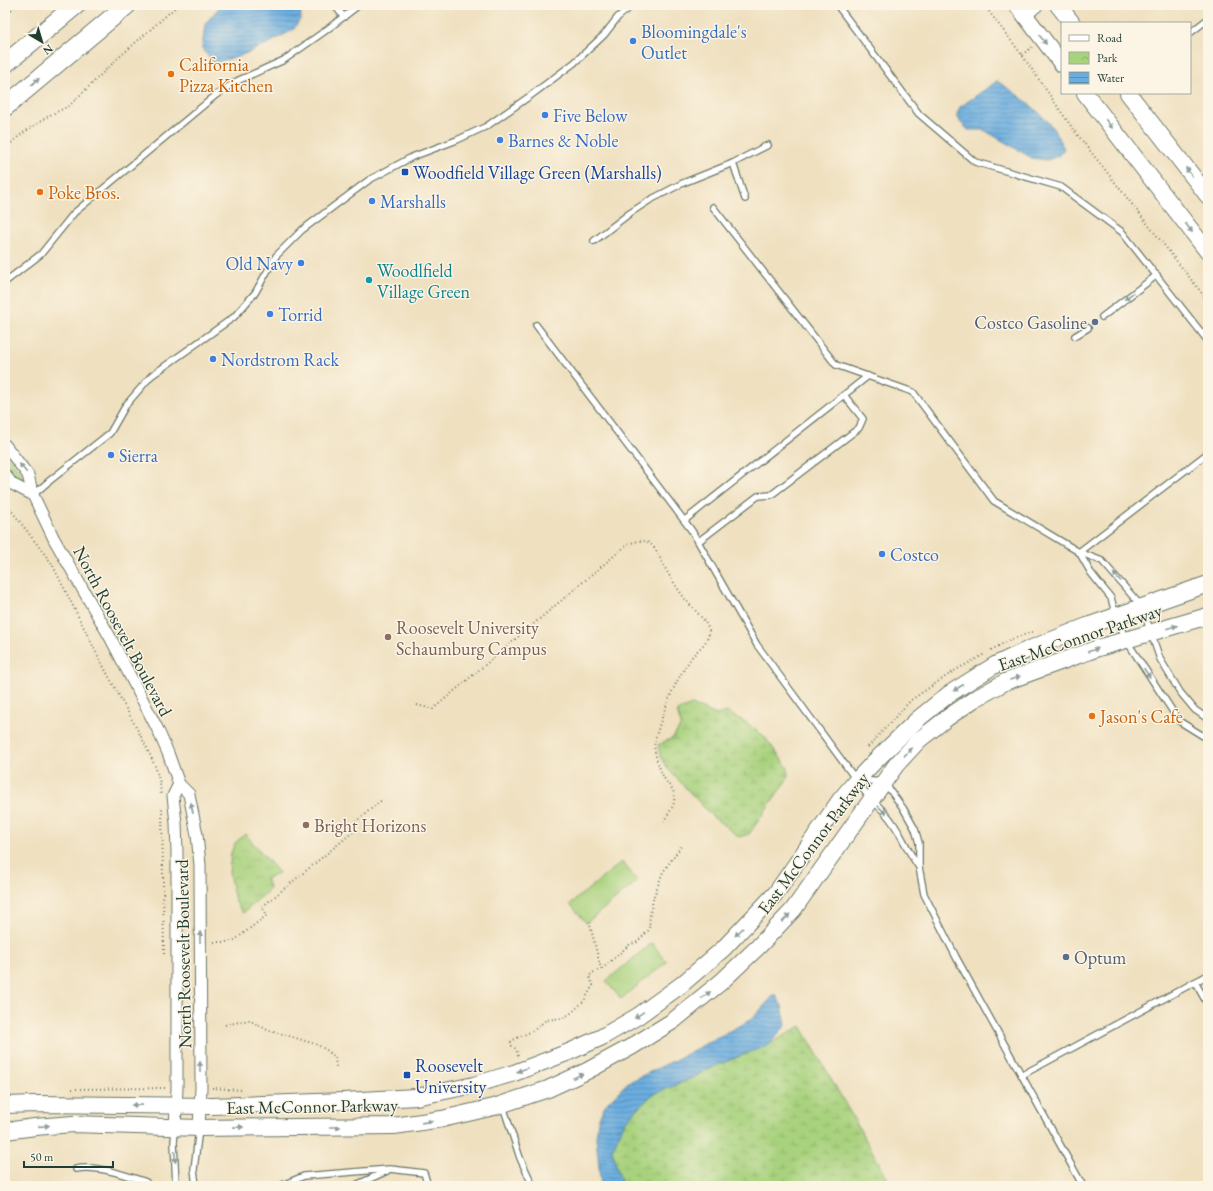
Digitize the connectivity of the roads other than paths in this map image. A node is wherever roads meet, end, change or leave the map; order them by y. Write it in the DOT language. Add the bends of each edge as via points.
graph roads {
  1 [pos="76,5"];
  2 [pos="127,5"];
  3 [pos="334,5"];
  4 [pos="360,5"];
  5 [pos="633,5"];
  6 [pos="837,5"];
  7 [pos="1038,5"];
  8 [pos="1058,5"];
  9 [pos="1021,10"];
  10 [pos="344,17"];
  11 [pos="1208,19"];
  12 [pos="1071,22"];
  13 [pos="1191,32"];
  14 [pos="1061,63"];
  15 [pos="5,64"];
  16 [pos="1085,94"];
  17 [pos="1129,94"];
  18 [pos="5,106"];
  19 [pos="768,145"];
  20 [pos="733,163"];
  21 [pos="1208,196"];
  22 [pos="745,199"];
  23 [pos="713,207"];
  24 [pos="594,241"];
  25 [pos="1208,252"];
  26 [pos="1157,276"];
  27 [pos="5,282"];
  28 [pos="1102,317"];
  29 [pos="536,325"];
  30 [pos="1088,328"];
  31 [pos="1206,334"];
  32 [pos="1075,336"];
  33 [pos="1208,341"];
  34 [pos="868,376"];
  35 [pos="844,395"];
  36 [pos="5,445"];
  37 [pos="1208,453"];
  38 [pos="5,475"];
  39 [pos="33,495"];
  40 [pos="685,520"];
  41 [pos="698,542"];
  42 [pos="1079,552"];
  43 [pos="1208,584"];
  44 [pos="1142,607"];
  45 [pos="1116,616"];
  46 [pos="1208,616"];
  47 [pos="1151,633"];
  48 [pos="1126,640"];
  49 [pos="1208,719"];
  50 [pos="1208,739"];
  51 [pos="857,780"];
  52 [pos="884,782"];
  53 [pos="179,784"];
  54 [pos="871,800"];
  55 [pos="919,867"];
  56 [pos="1208,975"];
  57 [pos="1195,982"];
  58 [pos="1208,1005"];
  59 [pos="1022,1075"];
  60 [pos="502,1104"];
  61 [pos="5,1105"];
  62 [pos="176,1106"];
  63 [pos="200,1106"];
  64 [pos="175,1128"];
  65 [pos="199,1128"];
  66 [pos="5,1131"];
  67 [pos="76,1169"];
  68 [pos="390,1169"];
  69 [pos="147,1186"];
  70 [pos="176,1186"];
  71 [pos="196,1186"];
  72 [pos="280,1186"];
  73 [pos="354,1186"];
  74 [pos="428,1186"];
  75 [pos="533,1186"];
  76 [pos="1083,1186"];
  1 -- 15 [label="main road"];
  18 -- 2 [label="main road, one-way"];
  3 -- 10 [label="lane"];
  4 -- 10 [label="lane"];
  5 -- 39 [label="lane" via="574,63 487,126 412,157 369,180 302,230 276,256 255,293 234,317 151,376 126,405 110,432"];
  6 -- 26 [label="lane" via="919,114 976,162 1061,187 1122,232"];
  7 -- 9 [label="street"];
  8 -- 12 [label="street"];
  9 -- 14 [label="street, one-way"];
  10 -- 27 [label="lane" via="284,60 236,81 216,95 74,213 41,254"];
  11 -- 13 [label="lane"];
  16 -- 25 [label="street, one-way"];
  21 -- 17 [label="street, one-way"];
  19 -- 20 [label="lane"];
  20 -- 22 [label="lane"];
  20 -- 24 [label="lane" via="683,183 650,200"];
  23 -- 34 [label="lane" via="836,365"];
  26 -- 28 [label="lane, one-way"];
  26 -- 31 [label="lane"];
  29 -- 40 [label="lane"];
  30 -- 32 [label="lane"];
  31 -- 33 [label="lane"];
  34 -- 35 [label="lane"];
  34 -- 42 [label="lane" via="913,392 994,501"];
  35 -- 40 [label="lane"];
  35 -- 41 [label="lane" via="863,419 859,428 771,494 758,496"];
  39 -- 36 [label="street, North Roosevelt Boulevard, one-way" via="28,475"];
  37 -- 42 [label="lane"];
  38 -- 39 [label="street" via="12,484"];
  39 -- 53 [label="street, North Roosevelt Boulevard" via="156,728"];
  40 -- 41 [label="lane"];
  41 -- 51 [label="lane" via="757,645"];
  44 -- 42 [label="lane, one-way" via="1102,561"];
  42 -- 45 [label="lane" via="1090,573 1111,598"];
  43 -- 44 [label="street, East McConnor Parkway"];
  44 -- 45 [label="street, East McConnor Parkway"];
  44 -- 47 [label="lane"];
  45 -- 48 [label="lane"];
  45 -- 51 [label="street, East McConnor Parkway, one-way" via="1027,650 975,677 918,719"];
  47 -- 46 [label="street, East McConnor Parkway, one-way"];
  47 -- 48 [label="street, East McConnor Parkway"];
  47 -- 49 [label="lane" via="1160,659 1180,692 1194,710"];
  48 -- 50 [label="lane, one-way" via="1179,721"];
  52 -- 48 [label="street, East McConnor Parkway, one-way" via="896,764 919,740 973,700 1005,682"];
  51 -- 52 [label="lane"];
  51 -- 54 [label="lane"];
  51 -- 63 [label="street, East McConnor Parkway, one-way" via="840,800 776,893 756,916 681,985 638,1016 602,1037 514,1073 474,1085 416,1097"];
  52 -- 54 [label="street, East McConnor Parkway"];
  52 -- 55 [label="lane" via="915,829 919,843"];
  53 -- 62 [label="street, North Roosevelt Boulevard" via="173,796 177,852"];
  63 -- 53 [label="street, North Roosevelt Boulevard, one-way" via="200,865 198,835 189,794"];
  54 -- 55 [label="lane, one-way" via="895,826"];
  60 -- 54 [label="street, East McConnor Parkway, one-way" via="548,1089 631,1047 672,1020 721,982 793,910"];
  55 -- 59 [label="lane" via="924,894 956,958"];
  56 -- 57 [label="lane"];
  57 -- 58 [label="lane"];
  57 -- 59 [label="lane"];
  59 -- 76 [label="lane"];
  65 -- 60 [label="street, East McConnor Parkway, one-way" via="394,1126 442,1119"];
  60 -- 75 [label="lane" via="520,1158"];
  62 -- 61 [label="street, East McConnor Parkway, one-way"];
  62 -- 63 [label="street, East McConnor Parkway"];
  62 -- 64 [label="street, North Roosevelt Boulevard"];
  63 -- 65 [label="street, North Roosevelt Boulevard"];
  64 -- 65 [label="street, East McConnor Parkway"];
  66 -- 64 [label="street, East McConnor Parkway, one-way" via="73,1124"];
  64 -- 70 [label="lane, one-way"];
  65 -- 71 [label="lane" via="194,1170"];
  67 -- 69 [label="lane" via="121,1174 146,1182"];
  68 -- 72 [label="lane" via="304,1176"];
  68 -- 73 [label="lane"];
  68 -- 74 [label="lane" via="424,1173"];
}
